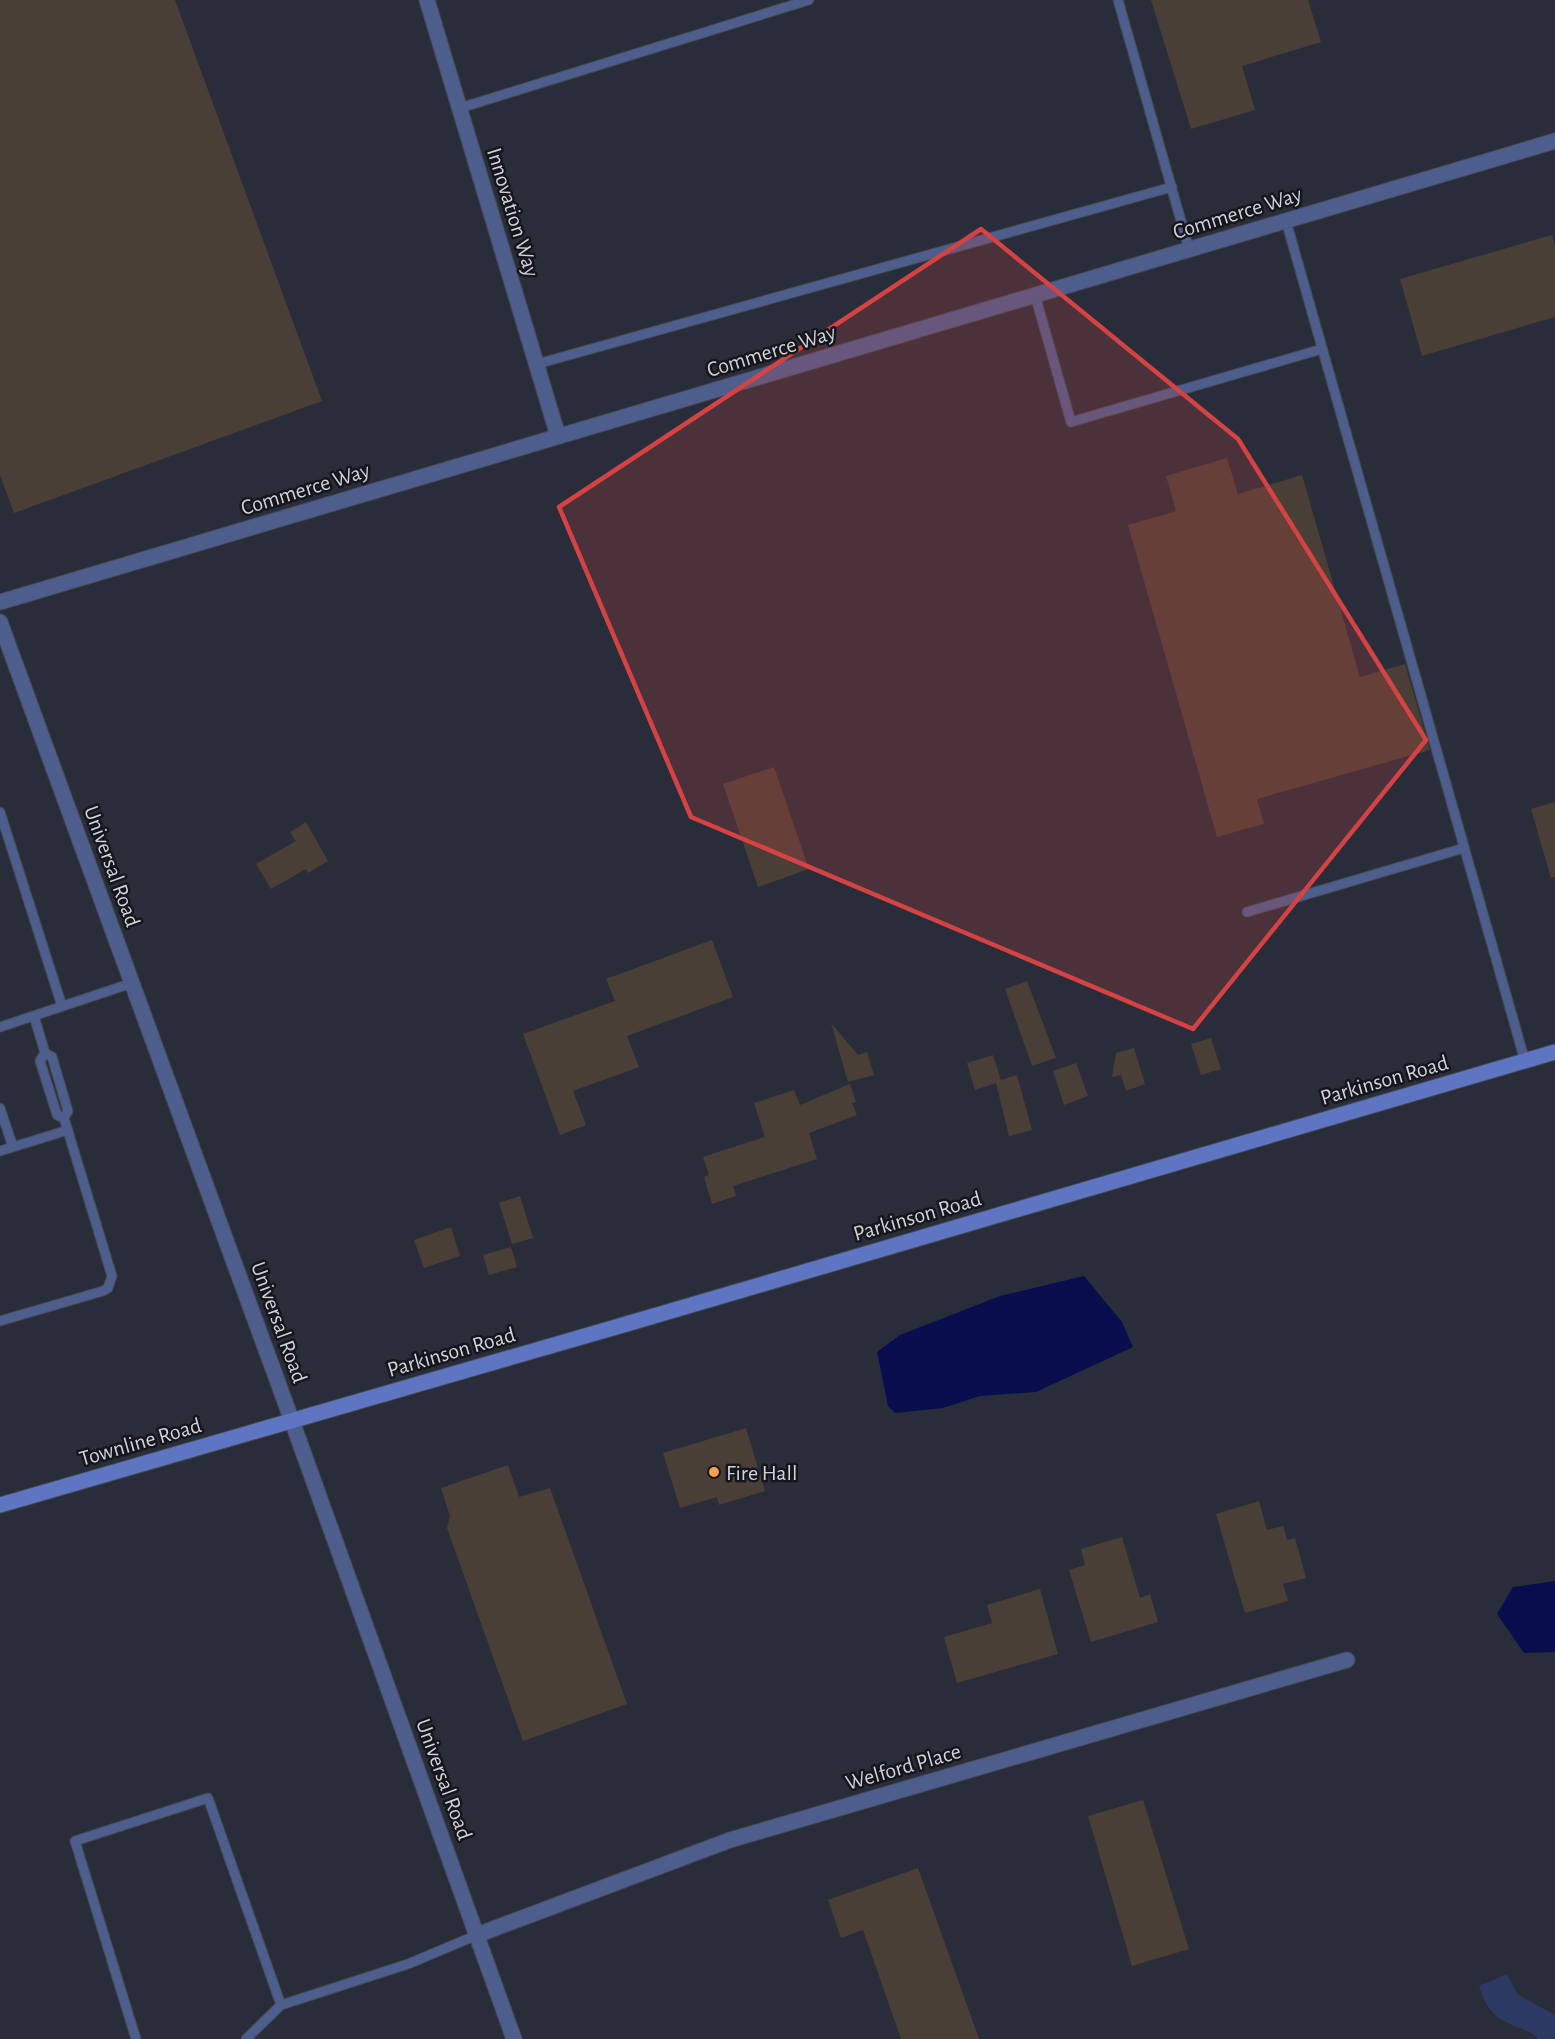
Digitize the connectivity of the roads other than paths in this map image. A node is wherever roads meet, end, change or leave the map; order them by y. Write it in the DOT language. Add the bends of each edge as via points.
graph roads {
  1 [pos="427,0"];
  2 [pos="809,0"];
  3 [pos="1118,0"];
  4 [pos="460,108"];
  5 [pos="1555,141"];
  6 [pos="1172,187"];
  7 [pos="1286,220"];
  8 [pos="1189,249"];
  9 [pos="1035,295"];
  10 [pos="1322,349"];
  11 [pos="537,364"];
  12 [pos="558,436"];
  13 [pos="0,602"];
  14 [pos="0,622"];
  15 [pos="0,812"];
  16 [pos="1464,848"];
  17 [pos="1247,912"];
  18 [pos="132,983"];
  19 [pos="62,1006"];
  20 [pos="34,1016"];
  21 [pos="0,1027"];
  22 [pos="1555,1052"];
  23 [pos="1525,1061"];
  24 [pos="0,1108"];
  25 [pos="68,1130"];
  26 [pos="13,1147"];
  27 [pos="0,1151"];
  28 [pos="0,1321"];
  29 [pos="292,1421"];
  30 [pos="0,1505"];
  31 [pos="1347,1660"];
  32 [pos="477,1935"];
  33 [pos="281,2005"];
  34 [pos="136,2039"];
  35 [pos="246,2039"];
  36 [pos="514,2039"];
  1 -- 4 [label="street, Innovation Way"];
  2 -- 4 [label="lane"];
  3 -- 6 [label="lane"];
  4 -- 11 [label="street, Innovation Way"];
  5 -- 7 [label="street, Commerce Way"];
  6 -- 8 [label="lane"];
  6 -- 11 [label="lane"];
  7 -- 8 [label="street, Commerce Way"];
  7 -- 10 [label="lane"];
  8 -- 9 [label="street, Commerce Way"];
  9 -- 10 [label="lane" via="1071,422"];
  9 -- 12 [label="street, Commerce Way"];
  10 -- 16 [label="lane"];
  11 -- 12 [label="street, Innovation Way"];
  12 -- 13 [label="street, Commerce Way"];
  14 -- 18 [label="street, Universal Road"];
  15 -- 19 [label="lane"];
  16 -- 17 [label="lane"];
  16 -- 23 [label="lane"];
  18 -- 19 [label="lane"];
  18 -- 29 [label="street, Universal Road"];
  19 -- 20 [label="lane"];
  20 -- 21 [label="lane"];
  20 -- 25 [label="lane" via="45,1053 40,1061 57,1115 64,1118"];
  22 -- 23 [label="main road, Parkinson Road"];
  23 -- 29 [label="main road, Parkinson Road"];
  24 -- 26 [label="lane"];
  25 -- 26 [label="lane"];
  25 -- 28 [label="lane" via="111,1283 103,1291"];
  26 -- 27 [label="lane"];
  29 -- 30 [label="main road, Townline Road"];
  29 -- 32 [label="street, Universal Road"];
  31 -- 32 [label="street, Welford Place" via="730,1840"];
  32 -- 33 [label="lane" via="408,1964"];
  32 -- 36 [label="street, Universal Road"];
  33 -- 34 [label="lane" via="208,1798 75,1841"];
  33 -- 35 [label="lane"];
}
